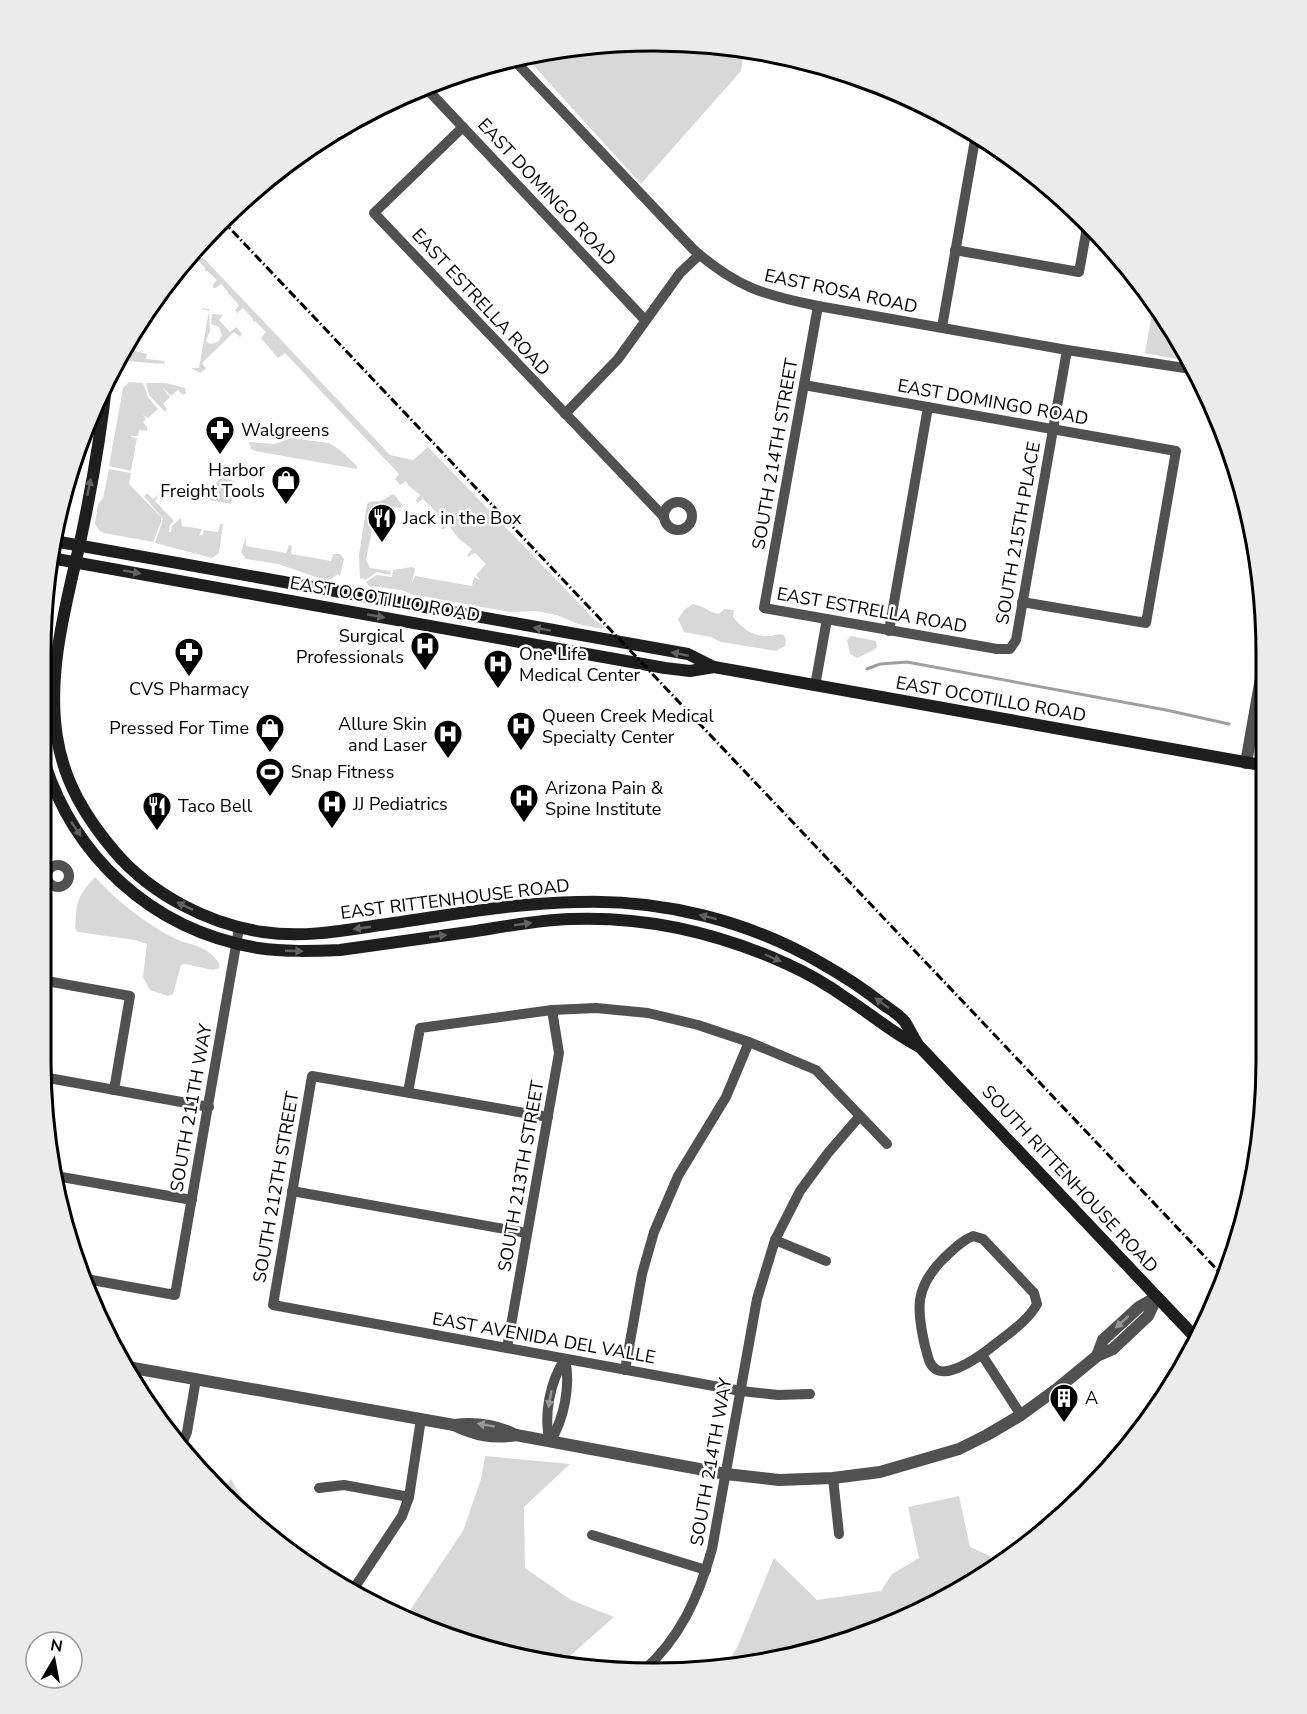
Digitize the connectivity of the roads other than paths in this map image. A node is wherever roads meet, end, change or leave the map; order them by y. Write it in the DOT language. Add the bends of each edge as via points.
graph roads {
  1 [pos="521,67"];
  2 [pos="431,94"];
  3 [pos="463,127"];
  4 [pos="974,144"];
  5 [pos="1086,234"];
  6 [pos="955,250"];
  7 [pos="699,255"];
  8 [pos="818,306"];
  9 [pos="645,320"];
  10 [pos="942,327"];
  11 [pos="1067,350"];
  12 [pos="1184,369"];
  13 [pos="804,385"];
  14 [pos="928,406"];
  15 [pos="103,409"];
  16 [pos="565,414"];
  17 [pos="1052,430"];
  18 [pos="664,517"];
  19 [pos="62,542"];
  20 [pos="79,545"];
  21 [pos="59,559"];
  22 [pos="75,562"];
  23 [pos="259,578"];
  24 [pos="246,592"];
  25 [pos="1022,602"];
  26 [pos="764,608"];
  27 [pos="827,619"];
  28 [pos="889,631"];
  29 [pos="1010,649"];
  30 [pos="714,667"];
  31 [pos="815,686"];
  32 [pos="1256,706"];
  33 [pos="1246,763"];
  34 [pos="1256,764"];
  35 [pos="65,775"];
  36 [pos="51,777"];
  37 [pos="51,788"];
  38 [pos="239,928"];
  39 [pos="236,943"];
  40 [pos="51,982"];
  41 [pos="552,1010"];
  42 [pos="749,1042"];
  43 [pos="919,1046"];
  44 [pos="51,1079"];
  45 [pos="114,1090"];
  46 [pos="408,1092"];
  47 [pos="209,1107"];
  48 [pos="548,1117"];
  49 [pos="860,1117"];
  50 [pos="887,1144"];
  51 [pos="63,1177"];
  52 [pos="292,1191"];
  53 [pos="192,1200"];
  54 [pos="527,1233"];
  55 [pos="775,1240"];
  56 [pos="826,1261"];
  57 [pos="93,1280"];
  58 [pos="1157,1297"];
  59 [pos="273,1305"];
  60 [pos="1191,1333"];
  61 [pos="507,1348"];
  62 [pos="982,1355"];
  63 [pos="565,1359"];
  64 [pos="136,1368"];
  65 [pos="625,1370"];
  66 [pos="196,1379"];
  67 [pos="741,1390"];
  68 [pos="810,1394"];
  69 [pos="1021,1415"];
  70 [pos="421,1419"];
  71 [pos="185,1438"];
  72 [pos="550,1442"];
  73 [pos="726,1474"];
  74 [pos="833,1478"];
  75 [pos="319,1488"];
  76 [pos="409,1497"];
  77 [pos="839,1534"];
  78 [pos="592,1535"];
  79 [pos="706,1570"];
  80 [pos="357,1585"];
  81 [pos="652,1663"];
  1 -- 7 [label="street, EAST ROSA ROAD"];
  2 -- 3 [label="street, EAST DOMINGO ROAD"];
  3 -- 9 [label="street, EAST DOMINGO ROAD"];
  3 -- 16 [label="street, EAST ESTRELLA ROAD" via="374,213"];
  4 -- 6 [label="street"];
  5 -- 6 [label="street" via="1079,272"];
  6 -- 10 [label="street"];
  7 -- 8 [label="street, EAST ROSA ROAD" via="726,275 760,292"];
  7 -- 9 [label="street" via="680,273"];
  8 -- 10 [label="street, EAST ROSA ROAD"];
  8 -- 13 [label="street, SOUTH 214TH STREET"];
  9 -- 16 [label="street" via="618,359"];
  10 -- 11 [label="street, EAST ROSA ROAD"];
  11 -- 12 [label="street, EAST ROSA ROAD"];
  11 -- 17 [label="street, SOUTH 215TH PLACE"];
  13 -- 14 [label="street, EAST DOMINGO ROAD"];
  13 -- 26 [label="street, SOUTH 214TH STREET"];
  14 -- 17 [label="street, EAST DOMINGO ROAD"];
  14 -- 28 [label="street"];
  20 -- 15 [label="main road, EAST RITTENHOUSE ROAD, one-way"];
  16 -- 18 [label="street, EAST ESTRELLA ROAD"];
  17 -- 25 [label="street, SOUTH 215TH PLACE"];
  17 -- 25 [label="street, EAST DOMINGO ROAD" via="1176,451 1146,623"];
  19 -- 20 [label="main road, EAST OCOTILLO ROAD"];
  20 -- 22 [label="main road, EAST RITTENHOUSE ROAD"];
  20 -- 23 [label="main road, EAST OCOTILLO ROAD"];
  21 -- 22 [label="main road, EAST OCOTILLO ROAD"];
  22 -- 24 [label="main road, EAST OCOTILLO ROAD, one-way"];
  22 -- 35 [label="main road, EAST RITTENHOUSE ROAD" via="54,684 57,739"];
  23 -- 24 [label="main road"];
  30 -- 23 [label="main road, EAST OCOTILLO ROAD, one-way" via="688,654"];
  24 -- 30 [label="main road, EAST OCOTILLO ROAD, one-way" via="665,668 690,671"];
  25 -- 29 [label="street, SOUTH 215TH PLACE" via="1016,639"];
  26 -- 27 [label="street, EAST ESTRELLA ROAD"];
  27 -- 28 [label="street, EAST ESTRELLA ROAD"];
  27 -- 31 [label="street"];
  28 -- 29 [label="street, EAST ESTRELLA ROAD"];
  30 -- 31 [label="main road, EAST OCOTILLO ROAD"];
  31 -- 33 [label="main road, EAST OCOTILLO ROAD"];
  32 -- 33 [label="street"];
  33 -- 34 [label="main road, EAST OCOTILLO ROAD"];
  35 -- 36 [label="street"];
  38 -- 35 [label="main road, EAST RITTENHOUSE ROAD, one-way" via="170,898 123,861 92,824"];
  37 -- 39 [label="main road, EAST RITTENHOUSE ROAD, one-way" via="81,837 126,888 166,915"];
  38 -- 39 [label="street, SOUTH 211TH WAY"];
  43 -- 38 [label="main road, EAST RITTENHOUSE ROAD, one-way" via="903,1019 855,982 806,954 711,917 659,907 589,902 534,904 311,934"];
  39 -- 43 [label="main road, EAST RITTENHOUSE ROAD, one-way" via="273,950 340,950 534,922 643,922 718,938 788,965 844,996 894,1034"];
  39 -- 47 [label="street, SOUTH 211TH WAY"];
  40 -- 45 [label="street" via="130,996"];
  41 -- 42 [label="street" via="596,1008 648,1013"];
  41 -- 46 [label="street" via="420,1028"];
  41 -- 48 [label="street, SOUTH 213TH STREET" via="559,1053"];
  42 -- 49 [label="street" via="816,1070"];
  42 -- 65 [label="street" via="726,1097 678,1176 654,1232 642,1274"];
  43 -- 58 [label="main road, SOUTH RITTENHOUSE ROAD"];
  44 -- 45 [label="street"];
  45 -- 47 [label="street"];
  46 -- 48 [label="street"];
  46 -- 52 [label="street, SOUTH 212TH STREET" via="312,1076"];
  47 -- 53 [label="street, SOUTH 211TH WAY"];
  48 -- 54 [label="street, SOUTH 213TH STREET"];
  49 -- 50 [label="street"];
  49 -- 55 [label="street, SOUTH 214TH WAY" via="800,1191"];
  51 -- 53 [label="street"];
  52 -- 54 [label="street"];
  52 -- 59 [label="street, SOUTH 212TH STREET"];
  53 -- 57 [label="street, SOUTH 211TH WAY" via="175,1294"];
  54 -- 61 [label="street, SOUTH 213TH STREET"];
  55 -- 56 [label="street"];
  55 -- 67 [label="street, SOUTH 214TH WAY" via="757,1299"];
  58 -- 60 [label="main road, SOUTH RITTENHOUSE ROAD"];
  58 -- 69 [label="street" via="1148,1316 1113,1349 1097,1356"];
  59 -- 61 [label="street, EAST AVENIDA DEL VALLE"];
  61 -- 63 [label="street, EAST AVENIDA DEL VALLE"];
  62 -- 62 [label="street" via="1032,1314 1037,1304 1034,1293 983,1239 973,1236 963,1240 931,1271 919,1302 919,1320 930,1363 938,1371 951,1371"];
  62 -- 69 [label="street"];
  63 -- 65 [label="street, EAST AVENIDA DEL VALLE"];
  63 -- 72 [label="street" via="569,1376 559,1427"];
  64 -- 66 [label="street"];
  65 -- 67 [label="street, EAST AVENIDA DEL VALLE"];
  66 -- 70 [label="street"];
  66 -- 71 [label="street"];
  67 -- 68 [label="street, EAST AVENIDA DEL VALLE"];
  67 -- 73 [label="street, SOUTH 214TH WAY"];
  69 -- 74 [label="street" via="959,1449 934,1458 880,1472"];
  70 -- 72 [label="street" via="502,1428 516,1436"];
  70 -- 76 [label="street"];
  72 -- 73 [label="street"];
  73 -- 74 [label="street" via="779,1480"];
  73 -- 79 [label="street, SOUTH 214TH WAY"];
  74 -- 77 [label="street"];
  75 -- 76 [label="street" via="344,1485"];
  76 -- 80 [label="street" via="402,1516"];
  78 -- 79 [label="street"];
  79 -- 81 [label="street, SOUTH 214TH WAY" via="676,1635"];
}
